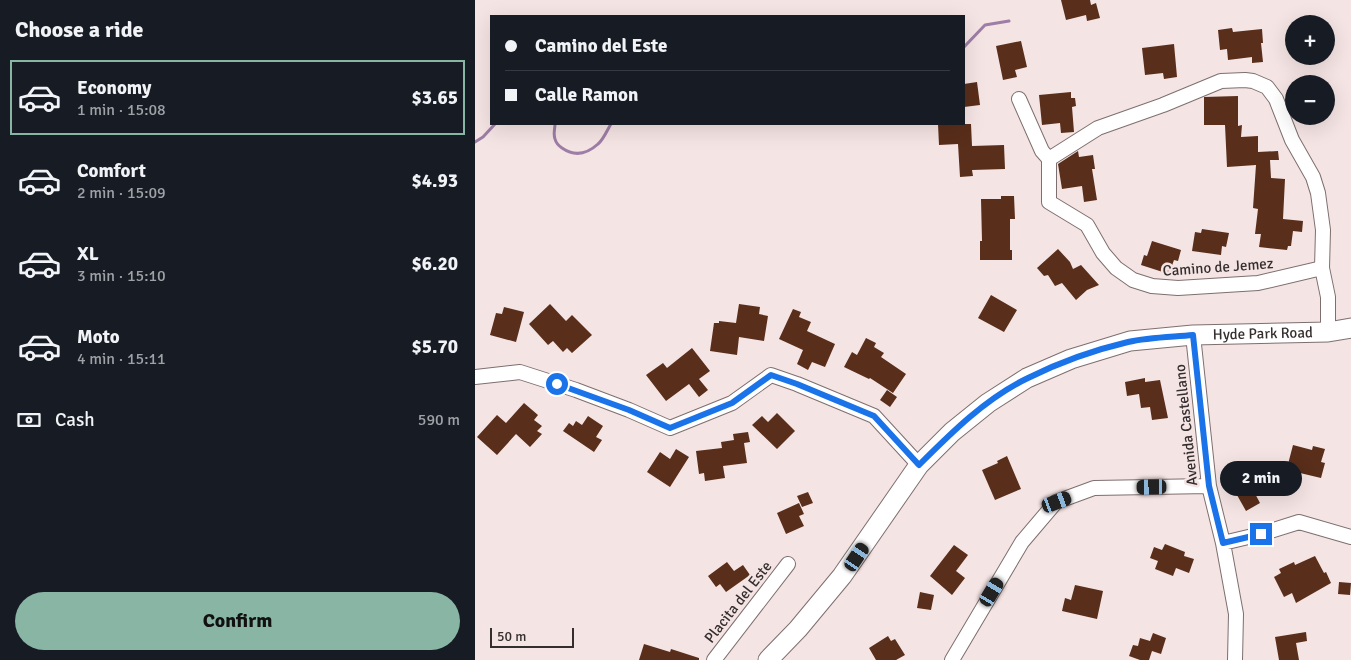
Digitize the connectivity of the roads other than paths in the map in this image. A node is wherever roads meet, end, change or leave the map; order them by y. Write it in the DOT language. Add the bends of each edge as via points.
graph roads {
  1 [pos="1019,99"];
  2 [pos="1049,160"];
  3 [pos="1322,268"];
  4 [pos="1351,328"];
  5 [pos="1328,332"];
  6 [pos="1193,335"];
  7 [pos="475,377"];
  8 [pos="919,465"];
  9 [pos="1209,486"];
  10 [pos="1351,536"];
  11 [pos="1223,543"];
  12 [pos="788,564"];
  13 [pos="714,660"];
  14 [pos="768,660"];
  15 [pos="952,660"];
  16 [pos="1235,660"];
  1 -- 2 [label="street"];
  2 -- 3 [label="street, Camino de Jemez" via="1049,202 1087,225 1108,260 1142,284 1169,288 1258,283"];
  2 -- 3 [label="street" via="1098,128 1221,81 1237,79 1261,83 1277,99 1292,140 1315,184 1323,230"];
  3 -- 5 [label="street" via="1328,297"];
  4 -- 5 [label="main road, Hyde Park Road"];
  5 -- 6 [label="main road, Hyde Park Road"];
  6 -- 8 [label="main road, Hyde Park Road" via="1130,342 1071,359 1027,378 952,432"];
  6 -- 9 [label="street, Avenida Castellano"];
  7 -- 8 [label="street" via="519,372 594,396 670,428 732,403 771,375 874,416"];
  8 -- 14 [label="main road, Hyde Park Road" via="842,576 799,629"];
  9 -- 11 [label="street, Avenida Castellano"];
  9 -- 15 [label="street" via="1094,488 1057,502 1022,542"];
  10 -- 11 [label="street" via="1299,522"];
  11 -- 16 [label="street, Avenida Castellano" via="1236,614"];
  12 -- 13 [label="street, Placita del Este"];
}
